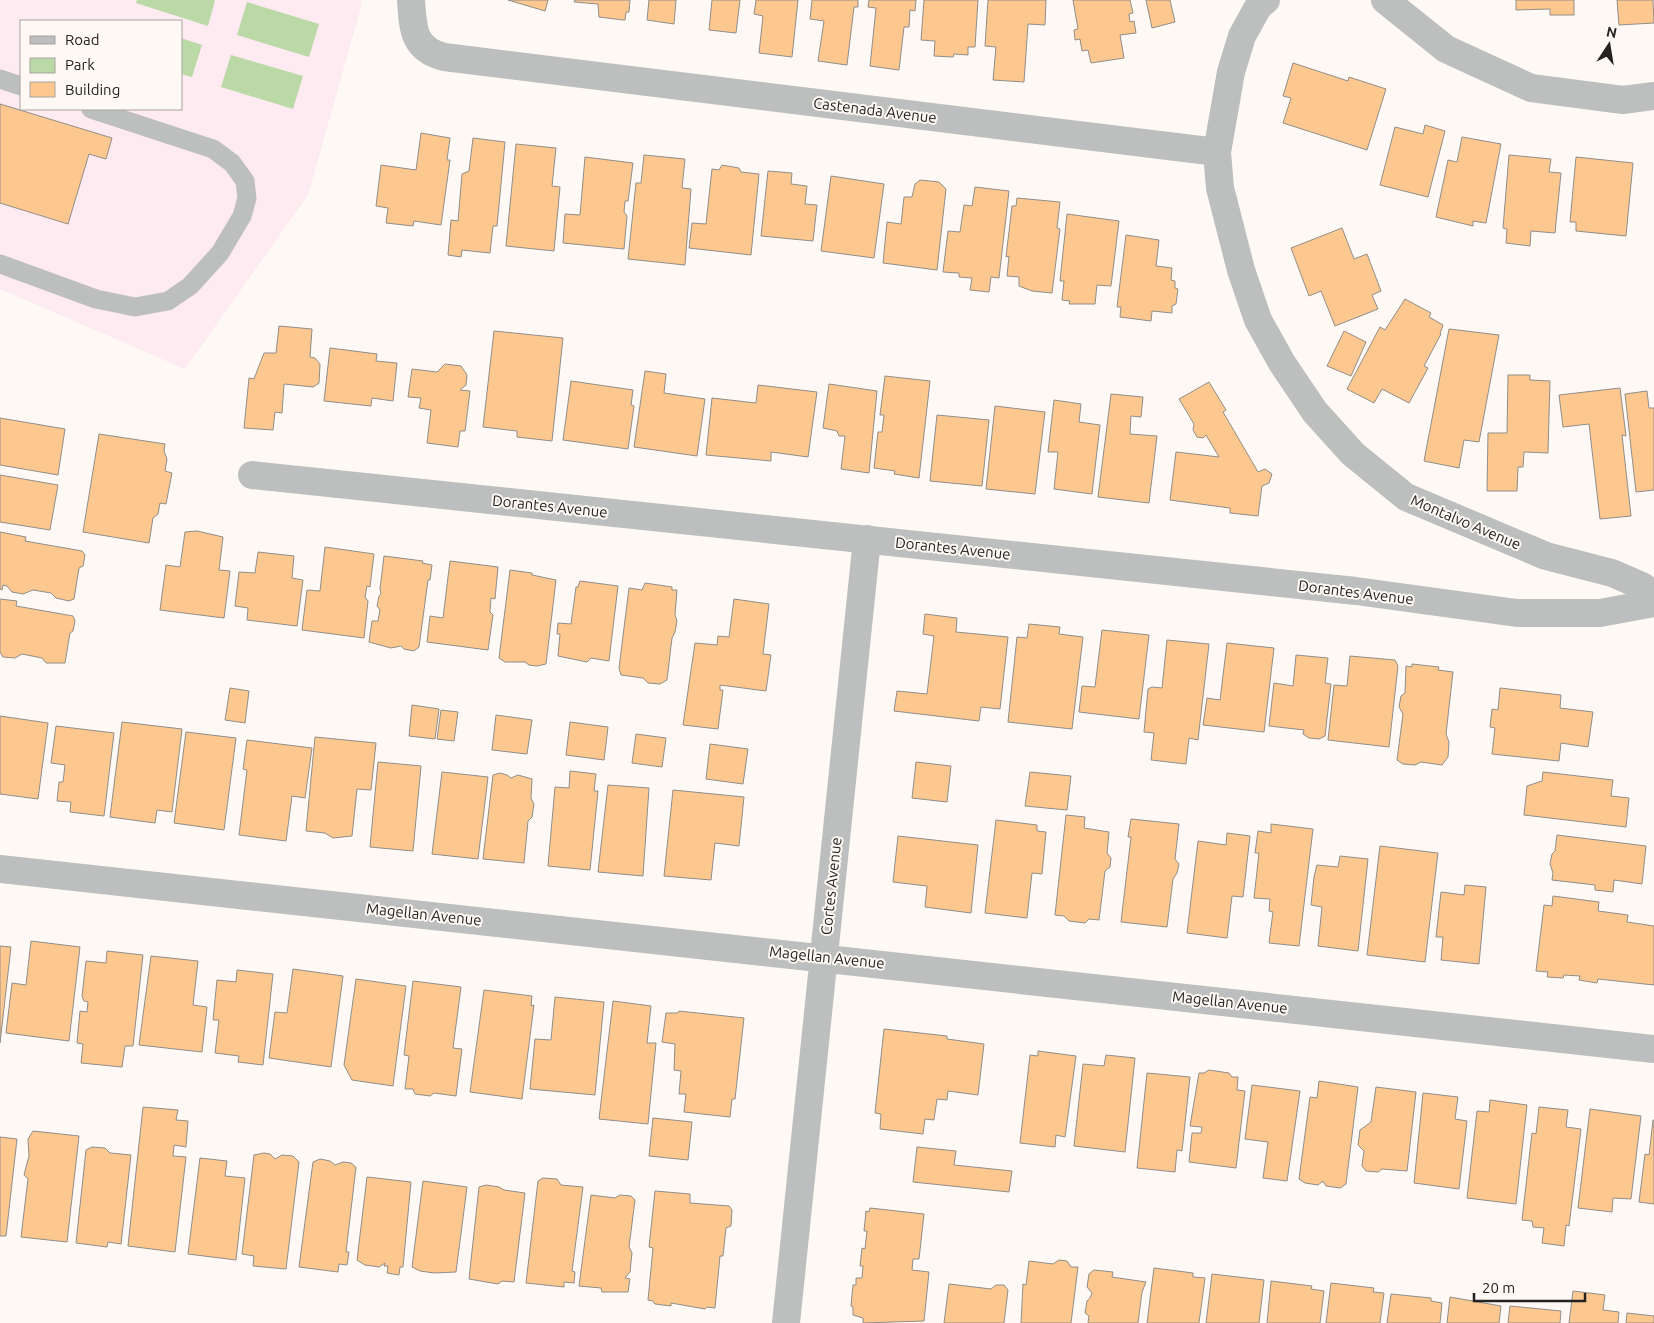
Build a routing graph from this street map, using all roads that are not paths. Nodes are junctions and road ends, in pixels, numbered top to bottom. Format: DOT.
graph roads {
  1 [pos="411,0"];
  2 [pos="1266,0"];
  3 [pos="1385,0"];
  4 [pos="0,78"];
  5 [pos="20,86"];
  6 [pos="1654,96"];
  7 [pos="94,110"];
  8 [pos="1217,152"];
  9 [pos="0,264"];
  10 [pos="252,475"];
  11 [pos="867,539"];
  12 [pos="1654,595"];
  13 [pos="1654,603"];
  14 [pos="0,869"];
  15 [pos="823,957"];
  16 [pos="1654,1049"];
  17 [pos="786,1323"];
  1 -- 8 [label="street, Castenada Avenue"];
  2 -- 8 [label="street"];
  3 -- 6 [label="street"];
  4 -- 5 [label="lane"];
  7 -- 9 [label="lane"];
  8 -- 12 [label="street, Montalvo Avenue"];
  10 -- 11 [label="street, Dorantes Avenue"];
  11 -- 13 [label="street, Dorantes Avenue"];
  11 -- 15 [label="street, Cortes Avenue"];
  14 -- 15 [label="street, Magellan Avenue"];
  15 -- 16 [label="street, Magellan Avenue"];
  15 -- 17 [label="street, Cortes Avenue"];
}
